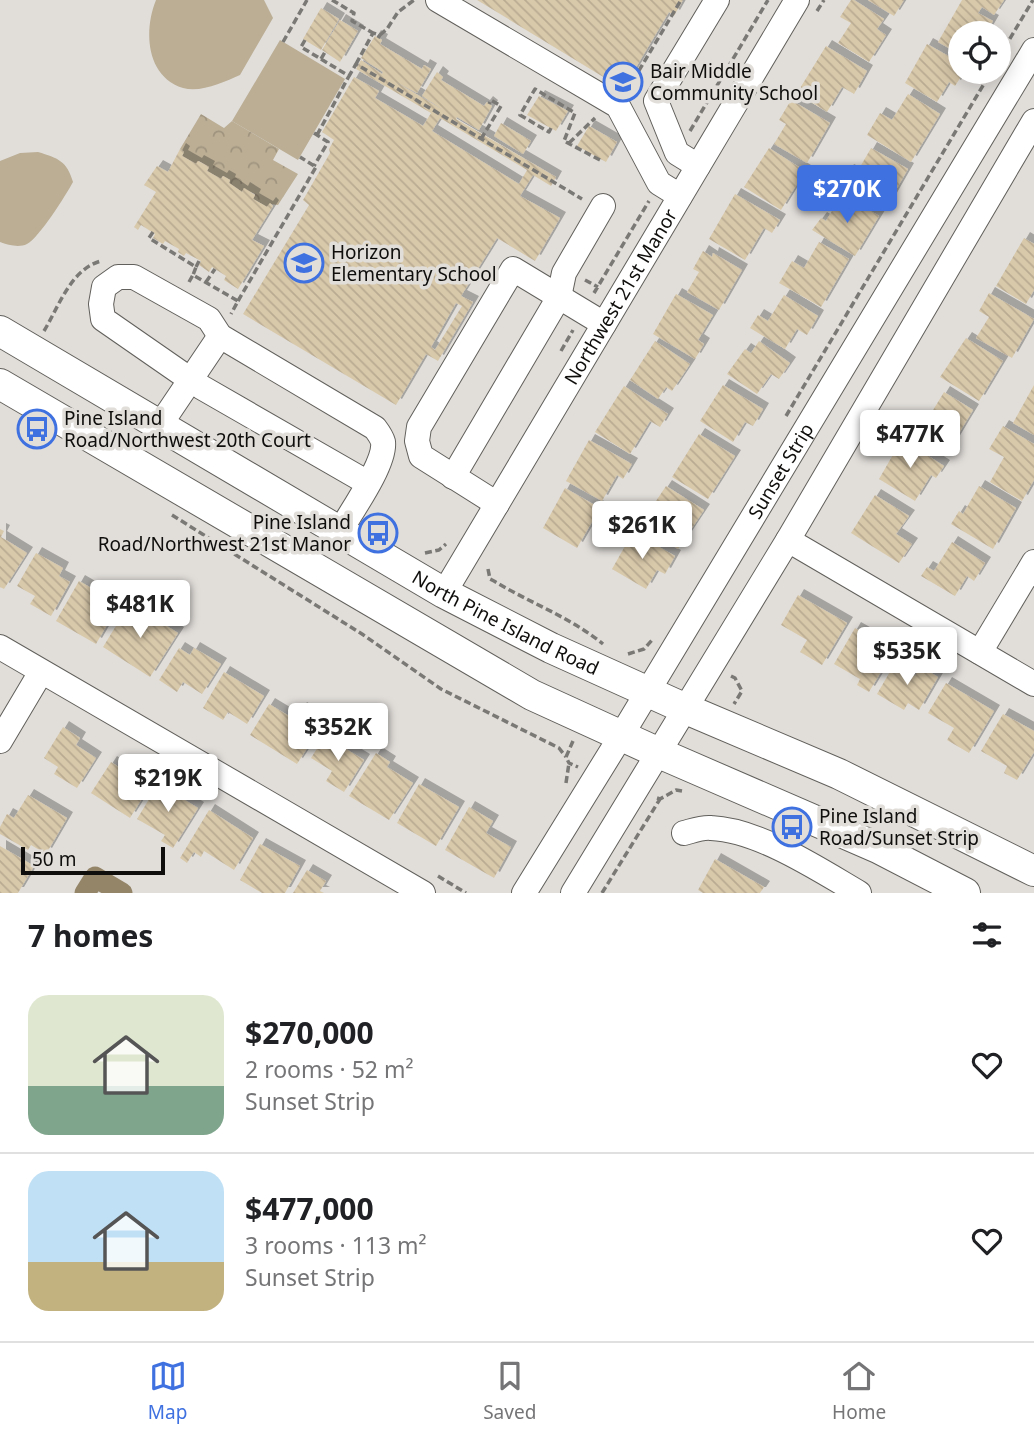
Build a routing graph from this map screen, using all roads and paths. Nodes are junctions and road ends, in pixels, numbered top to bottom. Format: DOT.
graph roads {
  1 [pos="307,0"];
  2 [pos="332,0"];
  3 [pos="414,0"];
  4 [pos="438,0"];
  5 [pos="681,0"];
  6 [pos="717,0"];
  7 [pos="768,0"];
  8 [pos="797,0"];
  9 [pos="1033,0"];
  10 [pos="373,33"];
  11 [pos="1011,37"];
  12 [pos="305,40"];
  13 [pos="284,42"];
  14 [pos="1034,50"];
  15 [pos="325,52"];
  16 [pos="321,59"];
  17 [pos="356,64"];
  18 [pos="349,76"];
  19 [pos="984,84"];
  20 [pos="624,96"];
  21 [pos="489,104"];
  22 [pos="600,112"];
  23 [pos="1034,121"];
  24 [pos="551,128"];
  25 [pos="481,139"];
  26 [pos="569,143"];
  27 [pos="300,157"];
  28 [pos="601,159"];
  29 [pos="688,160"];
  30 [pos="314,166"];
  31 [pos="670,190"];
  32 [pos="602,208"];
  33 [pos="153,232"];
  34 [pos="199,261"];
  35 [pos="196,267"];
  36 [pos="215,269"];
  37 [pos="193,275"];
  38 [pos="206,282"];
  39 [pos="559,297"];
  40 [pos="238,301"];
  41 [pos="594,318"];
  42 [pos="0,331"];
  43 [pos="220,336"];
  44 [pos="555,360"];
  45 [pos="191,378"];
  46 [pos="0,383"];
  47 [pos="784,420"];
  48 [pos="160,425"];
  49 [pos="453,477"];
  50 [pos="368,483"];
  51 [pos="497,504"];
  52 [pos="163,510"];
  53 [pos="340,531"];
  54 [pos="788,540"];
  55 [pos="1034,562"];
  56 [pos="488,569"];
  57 [pos="444,593"];
  58 [pos="655,636"];
  59 [pos="0,647"];
  60 [pos="608,647"];
  61 [pos="644,649"];
  62 [pos="980,652"];
  63 [pos="41,672"];
  64 [pos="1034,684"];
  65 [pos="648,692"];
  66 [pos="686,709"];
  67 [pos="621,736"];
  68 [pos="0,741"];
  69 [pos="659,753"];
  70 [pos="566,757"];
  71 [pos="660,799"];
  72 [pos="684,833"];
  73 [pos="1034,871"];
  74 [pos="423,893"];
  75 [pos="524,893"];
  76 [pos="573,893"];
  77 [pos="602,893"];
  78 [pos="859,893"];
  79 [pos="965,893"];
  1 -- 13 [label="path"];
  2 -- 10 [label="path"];
  3 -- 10 [label="path"];
  4 -- 31 [label="street"];
  5 -- 20 [label="path"];
  6 -- 29 [label="street"];
  7 -- 29 [label="path"];
  8 -- 29 [label="street, Northwest 21st Manor"];
  9 -- 11 [label="path"];
  10 -- 17 [label="path"];
  12 -- 16 [label="path"];
  14 -- 65 [label="street, Sunset Strip"];
  15 -- 16 [label="path"];
  16 -- 18 [label="path"];
  17 -- 18 [label="path"];
  17 -- 25 [label="path"];
  18 -- 30 [label="path"];
  19 -- 47 [label="path"];
  21 -- 25 [label="path"];
  22 -- 26 [label="path"];
  23 -- 54 [label="street"];
  24 -- 26 [label="path"];
  25 -- 32 [label="path"];
  26 -- 28 [label="path"];
  27 -- 30 [label="path"];
  29 -- 31 [label="street, Northwest 21st Manor"];
  30 -- 40 [label="path"];
  31 -- 41 [label="street, Northwest 21st Manor"];
  31 -- 41 [label="path"];
  32 -- 39 [label="street"];
  33 -- 35 [label="path"];
  34 -- 35 [label="path"];
  35 -- 37 [label="path"];
  36 -- 38 [label="path"];
  39 -- 41 [label="street"];
  39 -- 49 [label="street"];
  39 -- 49 [label="street"];
  41 -- 44 [label="path"];
  41 -- 51 [label="street, Northwest 21st Manor"];
  42 -- 48 [label="main road, North Pine Island Road"];
  43 -- 45 [label="street"];
  43 -- 45 [label="street"];
  43 -- 50 [label="street"];
  45 -- 48 [label="street"];
  45 -- 50 [label="street"];
  46 -- 67 [label="main road"];
  48 -- 53 [label="main road, North Pine Island Road"];
  49 -- 51 [label="street"];
  50 -- 53 [label="street"];
  51 -- 57 [label="street, Northwest 21st Manor"];
  52 -- 70 [label="path"];
  53 -- 57 [label="main road, North Pine Island Road"];
  54 -- 62 [label="street"];
  54 -- 66 [label="street"];
  55 -- 62 [label="street"];
  56 -- 60 [label="path"];
  57 -- 65 [label="main road, North Pine Island Road"];
  58 -- 61 [label="path"];
  59 -- 63 [label="street"];
  62 -- 64 [label="street"];
  63 -- 68 [label="street"];
  63 -- 74 [label="street"];
  65 -- 66 [label="main road, North Pine Island Road"];
  65 -- 67 [label="street, Sunset Strip"];
  66 -- 69 [label="street"];
  66 -- 73 [label="main road, North Pine Island Road"];
  67 -- 69 [label="main road"];
  67 -- 75 [label="street, Sunset Strip"];
  69 -- 76 [label="street"];
  69 -- 79 [label="main road"];
  71 -- 77 [label="path"];
  72 -- 78 [label="street"];
}
